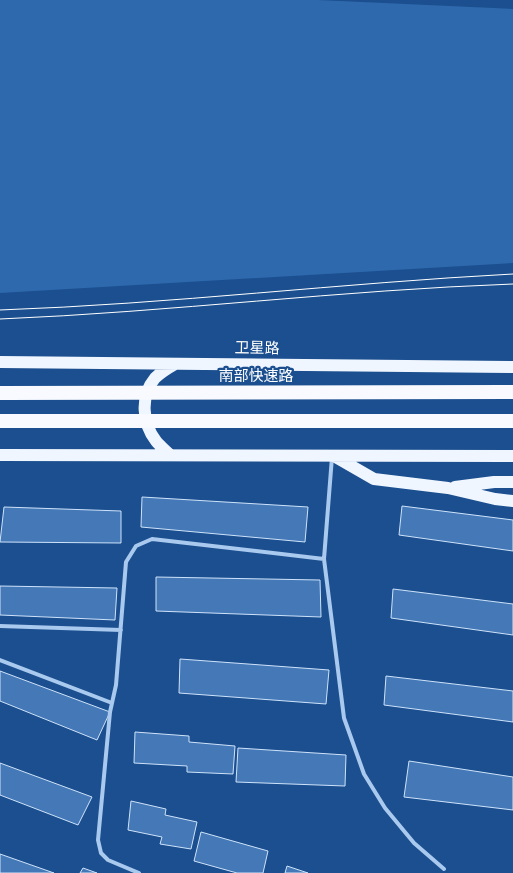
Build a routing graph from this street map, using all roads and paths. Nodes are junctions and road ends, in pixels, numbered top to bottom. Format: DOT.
graph roads {
  1 [pos="513,361"];
  2 [pos="0,362"];
  3 [pos="175,364"];
  4 [pos="498,367"];
  5 [pos="513,367"];
  6 [pos="513,392"];
  7 [pos="0,393"];
  8 [pos="0,421"];
  9 [pos="513,421"];
  10 [pos="0,455"];
  11 [pos="170,455"];
  12 [pos="332,455"];
  13 [pos="513,456"];
  14 [pos="513,482"];
  15 [pos="448,488"];
  16 [pos="513,501"];
  17 [pos="324,558"];
  18 [pos="0,626"];
  19 [pos="121,630"];
  20 [pos="0,660"];
  21 [pos="112,703"];
  22 [pos="444,869"];
  23 [pos="139,873"];
  1 -- 4 [label="main road"];
  2 -- 3 [label="main road, 卫星路"];
  3 -- 4 [label="main road, 卫星路"];
  3 -- 11 [label="main road"];
  4 -- 5 [label="main road, 卫星路"];
  6 -- 7 [label="highway, 南部快速路, bridge"];
  8 -- 9 [label="highway, bridge"];
  10 -- 11 [label="main road"];
  11 -- 12 [label="main road"];
  12 -- 13 [label="main road"];
  12 -- 15 [label="main road"];
  12 -- 17 [label="lane"];
  14 -- 15 [label="main road"];
  15 -- 16 [label="main road"];
  17 -- 19 [label="lane"];
  17 -- 22 [label="lane"];
  18 -- 19 [label="lane"];
  19 -- 21 [label="lane"];
  20 -- 21 [label="lane"];
  21 -- 23 [label="lane"];
}
